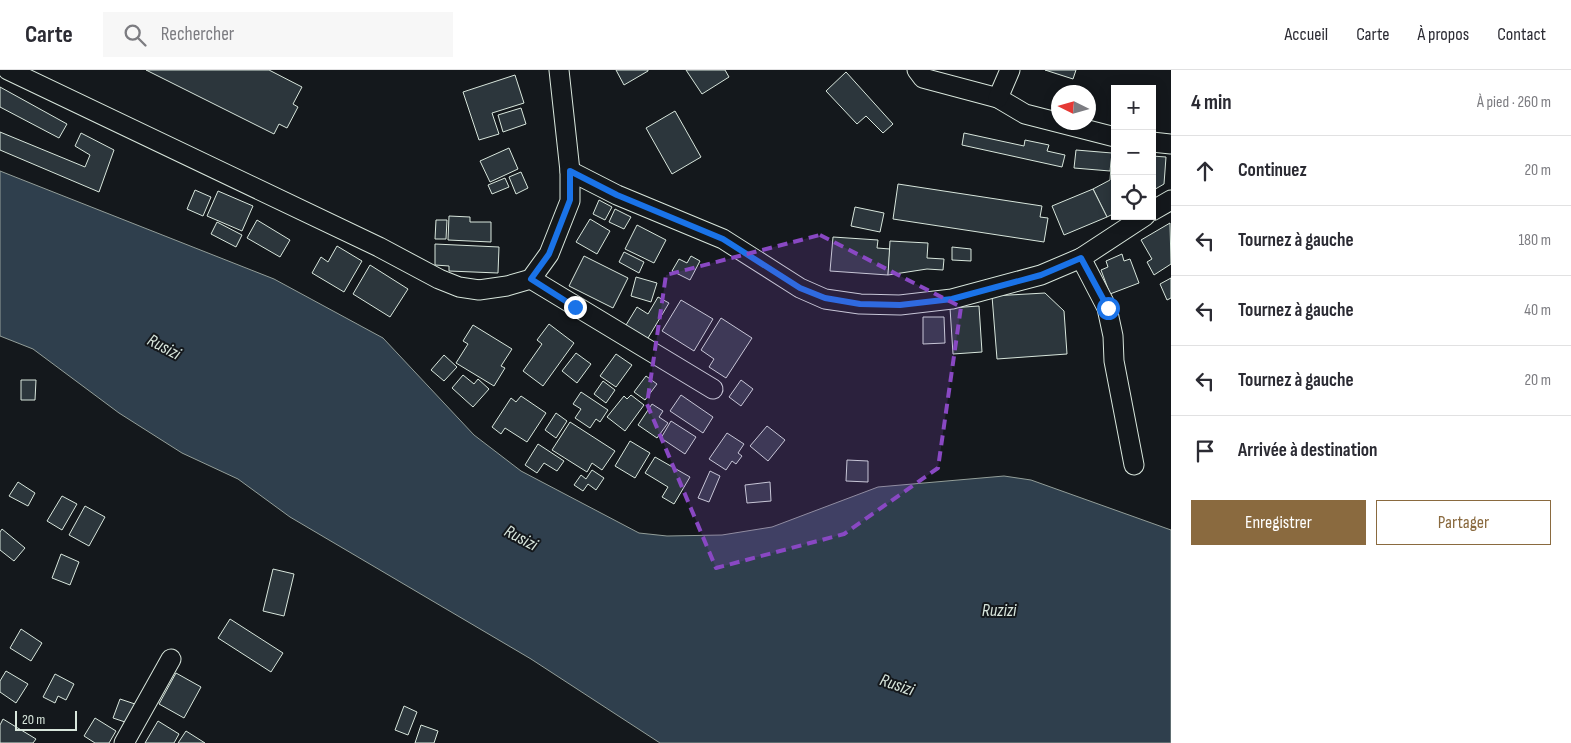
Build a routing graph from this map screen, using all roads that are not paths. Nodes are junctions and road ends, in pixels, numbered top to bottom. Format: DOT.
graph roads {
  1 [pos="8,70"];
  2 [pos="559,70"];
  3 [pos="917,70"];
  4 [pos="1007,72"];
  5 [pos="998,98"];
  6 [pos="1111,136"];
  7 [pos="1156,142"];
  8 [pos="1171,144"];
  9 [pos="570,171"];
  10 [pos="1171,200"];
  11 [pos="1156,209"];
  12 [pos="1139,220"];
  13 [pos="1081,258"];
  14 [pos="531,279"];
  15 [pos="714,389"];
  16 [pos="1134,465"];
  17 [pos="171,659"];
  18 [pos="124,743"];
  1 -- 14 [label="street"];
  2 -- 9 [label="street"];
  3 -- 5 [label="street"];
  4 -- 5 [label="street"];
  5 -- 6 [label="street"];
  7 -- 8 [label="street"];
  9 -- 13 [label="street"];
  9 -- 14 [label="street"];
  10 -- 11 [label="street"];
  12 -- 13 [label="street"];
  13 -- 16 [label="street"];
  14 -- 15 [label="street"];
  17 -- 18 [label="street"];
}
